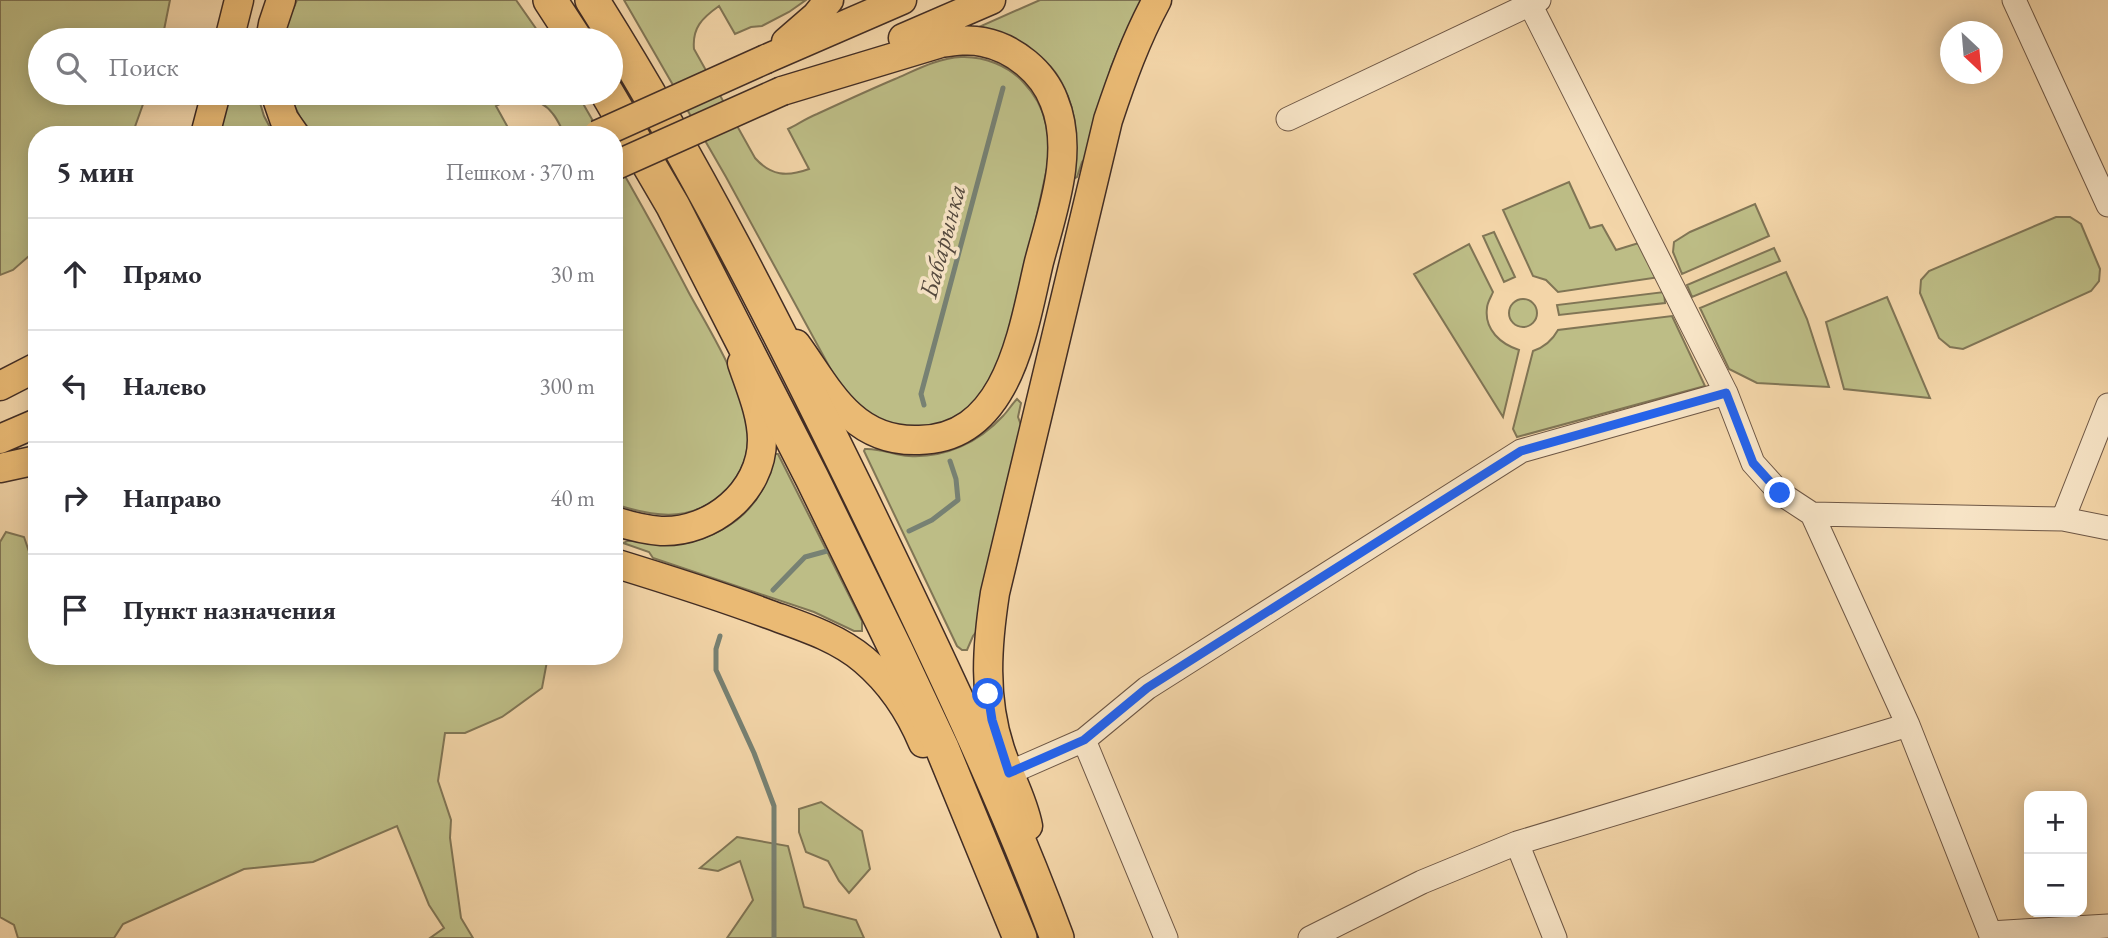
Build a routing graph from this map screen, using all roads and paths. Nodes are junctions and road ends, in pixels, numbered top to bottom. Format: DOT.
graph roads {
  1 [pos="239,0"];
  2 [pos="281,0"];
  3 [pos="537,0"];
  4 [pos="550,0"];
  5 [pos="592,0"];
  6 [pos="604,0"];
  7 [pos="829,0"];
  8 [pos="902,0"];
  9 [pos="991,0"];
  10 [pos="1157,0"];
  11 [pos="2014,0"];
  12 [pos="1534,2"];
  13 [pos="232,28"];
  14 [pos="272,28"];
  15 [pos="563,28"];
  16 [pos="567,28"];
  17 [pos="610,28"];
  18 [pos="613,28"];
  19 [pos="623,50"];
  20 [pos="766,59"];
  21 [pos="782,91"];
  22 [pos="213,105"];
  23 [pos="279,105"];
  24 [pos="614,105"];
  25 [pos="1288,119"];
  26 [pos="207,126"];
  27 [pos="289,126"];
  28 [pos="617,126"];
  29 [pos="623,162"];
  30 [pos="2108,205"];
  31 [pos="758,292"];
  32 [pos="725,306"];
  33 [pos="28,372"];
  34 [pos="0,386"];
  35 [pos="28,390"];
  36 [pos="1726,393"];
  37 [pos="0,401"];
  38 [pos="2108,405"];
  39 [pos="28,427"];
  40 [pos="0,439"];
  41 [pos="28,462"];
  42 [pos="0,468"];
  43 [pos="1812,513"];
  44 [pos="2063,519"];
  45 [pos="623,524"];
  46 [pos="2108,528"];
  47 [pos="623,566"];
  48 [pos="1908,725"];
  49 [pos="1084,740"];
  50 [pos="1009,773"];
  51 [pos="1517,843"];
  52 [pos="1038,887"];
  53 [pos="1007,904"];
  54 [pos="2108,926"];
  55 [pos="1020,938"];
  56 [pos="1057,938"];
  57 [pos="1166,938"];
  58 [pos="1310,938"];
  59 [pos="1555,938"];
  1 -- 13 [label="main road"];
  2 -- 14 [label="main road"];
  3 -- 15 [label="main road"];
  4 -- 16 [label="highway"];
  5 -- 17 [label="highway"];
  6 -- 18 [label="main road"];
  7 -- 20 [label="main road"];
  8 -- 20 [label="main road"];
  9 -- 21 [label="main road"];
  10 -- 50 [label="main road"];
  11 -- 30 [label="street"];
  12 -- 25 [label="street"];
  12 -- 36 [label="street"];
  19 -- 31 [label="highway"];
  20 -- 28 [label="main road, bridge"];
  21 -- 29 [label="main road, bridge"];
  21 -- 31 [label="main road"];
  22 -- 26 [label="main road"];
  23 -- 27 [label="main road"];
  24 -- 32 [label="highway"];
  31 -- 52 [label="highway"];
  32 -- 45 [label="main road"];
  32 -- 53 [label="highway"];
  33 -- 34 [label="main road"];
  35 -- 37 [label="main road"];
  36 -- 43 [label="street"];
  36 -- 49 [label="street"];
  38 -- 44 [label="street"];
  39 -- 40 [label="main road"];
  41 -- 42 [label="main road"];
  43 -- 44 [label="street"];
  43 -- 48 [label="street"];
  44 -- 46 [label="street"];
  47 -- 53 [label="main road"];
  48 -- 51 [label="street"];
  48 -- 54 [label="street"];
  49 -- 50 [label="street"];
  49 -- 57 [label="street"];
  50 -- 52 [label="main road"];
  51 -- 58 [label="street"];
  51 -- 59 [label="street"];
  52 -- 56 [label="highway"];
  53 -- 55 [label="highway"];
}
